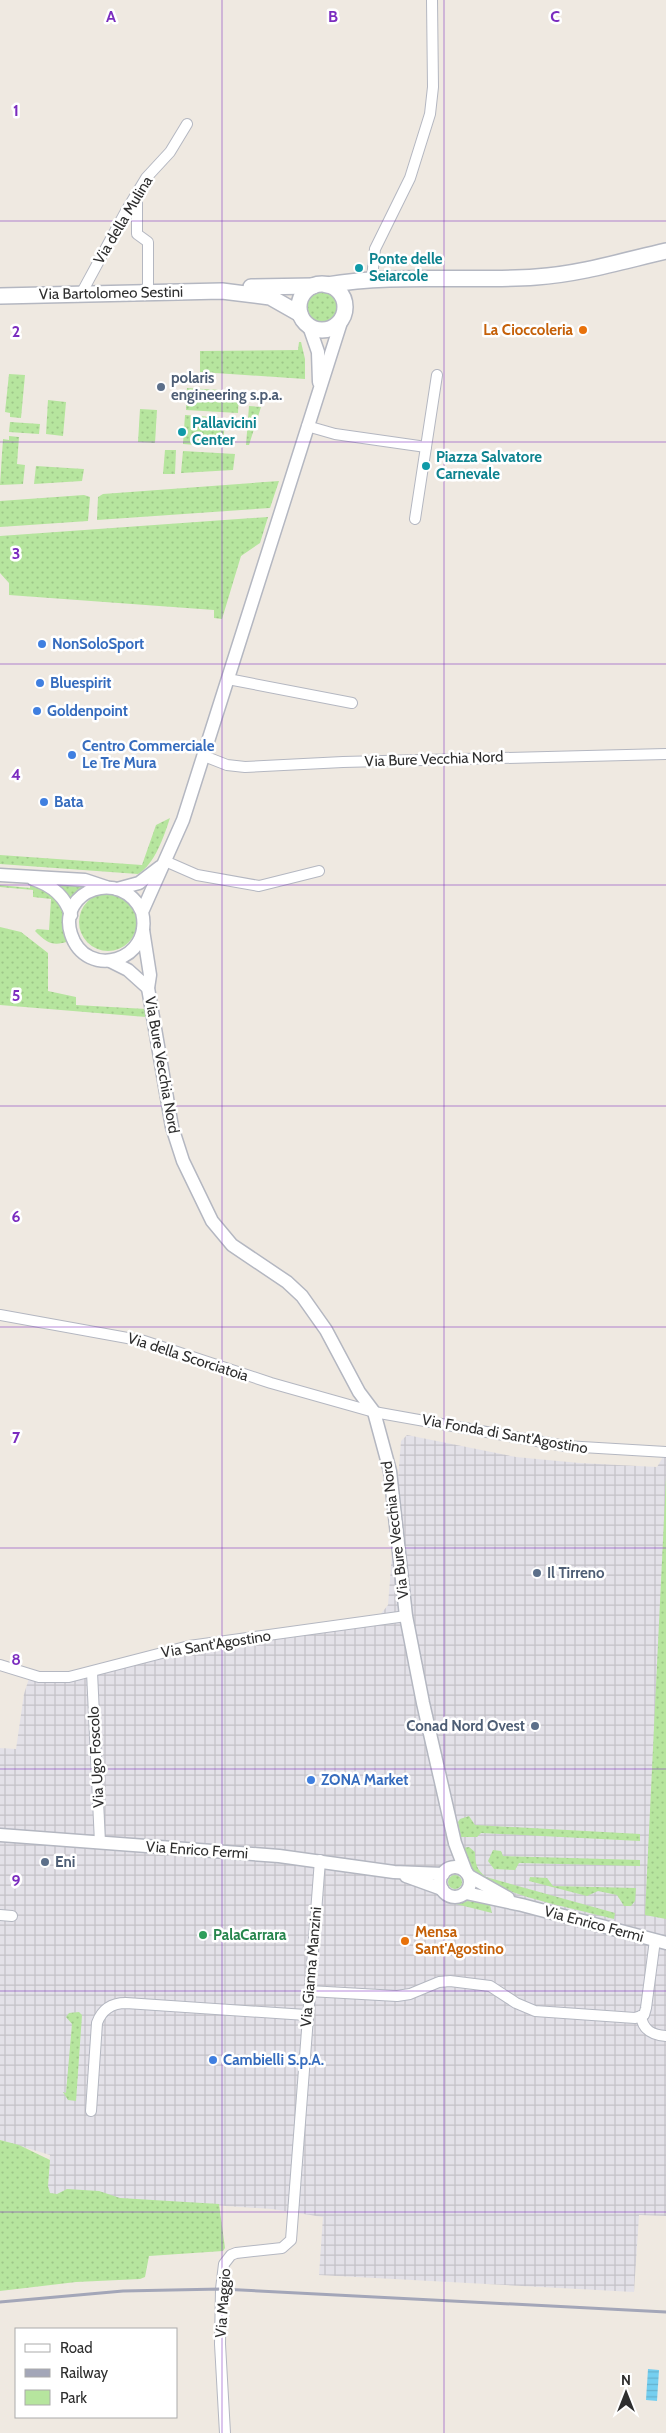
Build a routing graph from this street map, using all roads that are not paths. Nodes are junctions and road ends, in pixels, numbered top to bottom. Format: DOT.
graph roads {
  1 [pos="432,0"];
  2 [pos="187,124"];
  3 [pos="137,193"];
  4 [pos="666,251"];
  5 [pos="370,279"];
  6 [pos="320,286"];
  7 [pos="222,291"];
  8 [pos="148,293"];
  9 [pos="81,294"];
  10 [pos="0,296"];
  11 [pos="343,312"];
  12 [pos="304,320"];
  13 [pos="436,376"];
  14 [pos="318,392"];
  15 [pos="308,426"];
  16 [pos="426,447"];
  17 [pos="415,519"];
  18 [pos="228,678"];
  19 [pos="352,703"];
  20 [pos="666,754"];
  21 [pos="204,756"];
  22 [pos="165,861"];
  23 [pos="319,871"];
  24 [pos="0,875"];
  25 [pos="31,878"];
  26 [pos="112,888"];
  27 [pos="142,912"];
  28 [pos="71,915"];
  29 [pos="143,930"];
  30 [pos="110,961"];
  31 [pos="148,988"];
  32 [pos="0,1314"];
  33 [pos="374,1412"];
  34 [pos="666,1452"];
  35 [pos="406,1616"];
  36 [pos="0,1665"];
  37 [pos="92,1672"];
  38 [pos="0,1836"];
  39 [pos="100,1843"];
  40 [pos="455,1843"];
  41 [pos="320,1860"];
  42 [pos="446,1871"];
  43 [pos="394,1872"];
  44 [pos="468,1874"];
  45 [pos="442,1889"];
  46 [pos="466,1893"];
  47 [pos="522,1905"];
  48 [pos="0,1915"];
  49 [pos="12,1916"];
  50 [pos="660,1941"];
  51 [pos="308,1991"];
  52 [pos="306,2015"];
  53 [pos="641,2016"];
  54 [pos="666,2036"];
  55 [pos="90,2111"];
  56 [pos="292,2224"];
  57 [pos="225,2433"];
  1 -- 5 [label="street"];
  2 -- 3 [label="street, Via della Mulina"];
  3 -- 8 [label="street"];
  3 -- 9 [label="street, Via della Mulina"];
  4 -- 5 [label="main road"];
  5 -- 6 [label="main road"];
  5 -- 11 [label="main road"];
  6 -- 7 [label="main road"];
  6 -- 11 [label="main road"];
  6 -- 12 [label="main road"];
  7 -- 8 [label="main road, Via Bartolomeo Sestini"];
  7 -- 12 [label="main road"];
  8 -- 9 [label="main road, Via Bartolomeo Sestini"];
  9 -- 10 [label="main road, Via Bartolomeo Sestini"];
  11 -- 12 [label="main road"];
  11 -- 14 [label="street"];
  12 -- 14 [label="street"];
  13 -- 16 [label="street"];
  14 -- 15 [label="street"];
  15 -- 16 [label="street"];
  15 -- 18 [label="street"];
  16 -- 17 [label="street"];
  18 -- 19 [label="street"];
  18 -- 21 [label="street"];
  20 -- 21 [label="street, Via Bure Vecchia Nord"];
  21 -- 22 [label="street"];
  22 -- 23 [label="street"];
  22 -- 26 [label="street"];
  22 -- 27 [label="street"];
  24 -- 25 [label="street"];
  25 -- 26 [label="street"];
  25 -- 28 [label="street"];
  26 -- 27 [label="street"];
  26 -- 28 [label="street"];
  27 -- 29 [label="street"];
  28 -- 30 [label="street"];
  29 -- 30 [label="street"];
  29 -- 31 [label="street, Via Bure Vecchia Nord"];
  30 -- 31 [label="street"];
  31 -- 33 [label="street, Via Bure Vecchia Nord"];
  32 -- 33 [label="street, Via della Scorciatoia"];
  33 -- 34 [label="street, Via Fonda di Sant'Agostino"];
  33 -- 35 [label="street, Via Bure Vecchia Nord"];
  35 -- 37 [label="street, Via Sant'Agostino"];
  35 -- 40 [label="street, Via Bure Vecchia Nord"];
  36 -- 37 [label="street, Via Sant'Agostino"];
  37 -- 39 [label="street, Via Ugo Foscolo"];
  38 -- 39 [label="street, Via Enrico Fermi"];
  39 -- 41 [label="street, Via Enrico Fermi"];
  40 -- 42 [label="street"];
  40 -- 44 [label="street, Via Bure Vecchia Nord"];
  41 -- 43 [label="street, Via Enrico Fermi"];
  41 -- 51 [label="street, Via Gianna Manzini"];
  42 -- 43 [label="street"];
  42 -- 44 [label="street"];
  42 -- 45 [label="street"];
  43 -- 45 [label="street"];
  44 -- 46 [label="street"];
  44 -- 47 [label="street"];
  45 -- 46 [label="street"];
  46 -- 47 [label="street"];
  47 -- 50 [label="street, Via Enrico Fermi"];
  48 -- 49 [label="street"];
  50 -- 53 [label="street"];
  51 -- 52 [label="street, Via Gianna Manzini"];
  51 -- 53 [label="street"];
  52 -- 55 [label="street"];
  52 -- 56 [label="street, Via Gianna Manzini"];
  53 -- 54 [label="street"];
  56 -- 57 [label="street, Via Maggio"];
}
